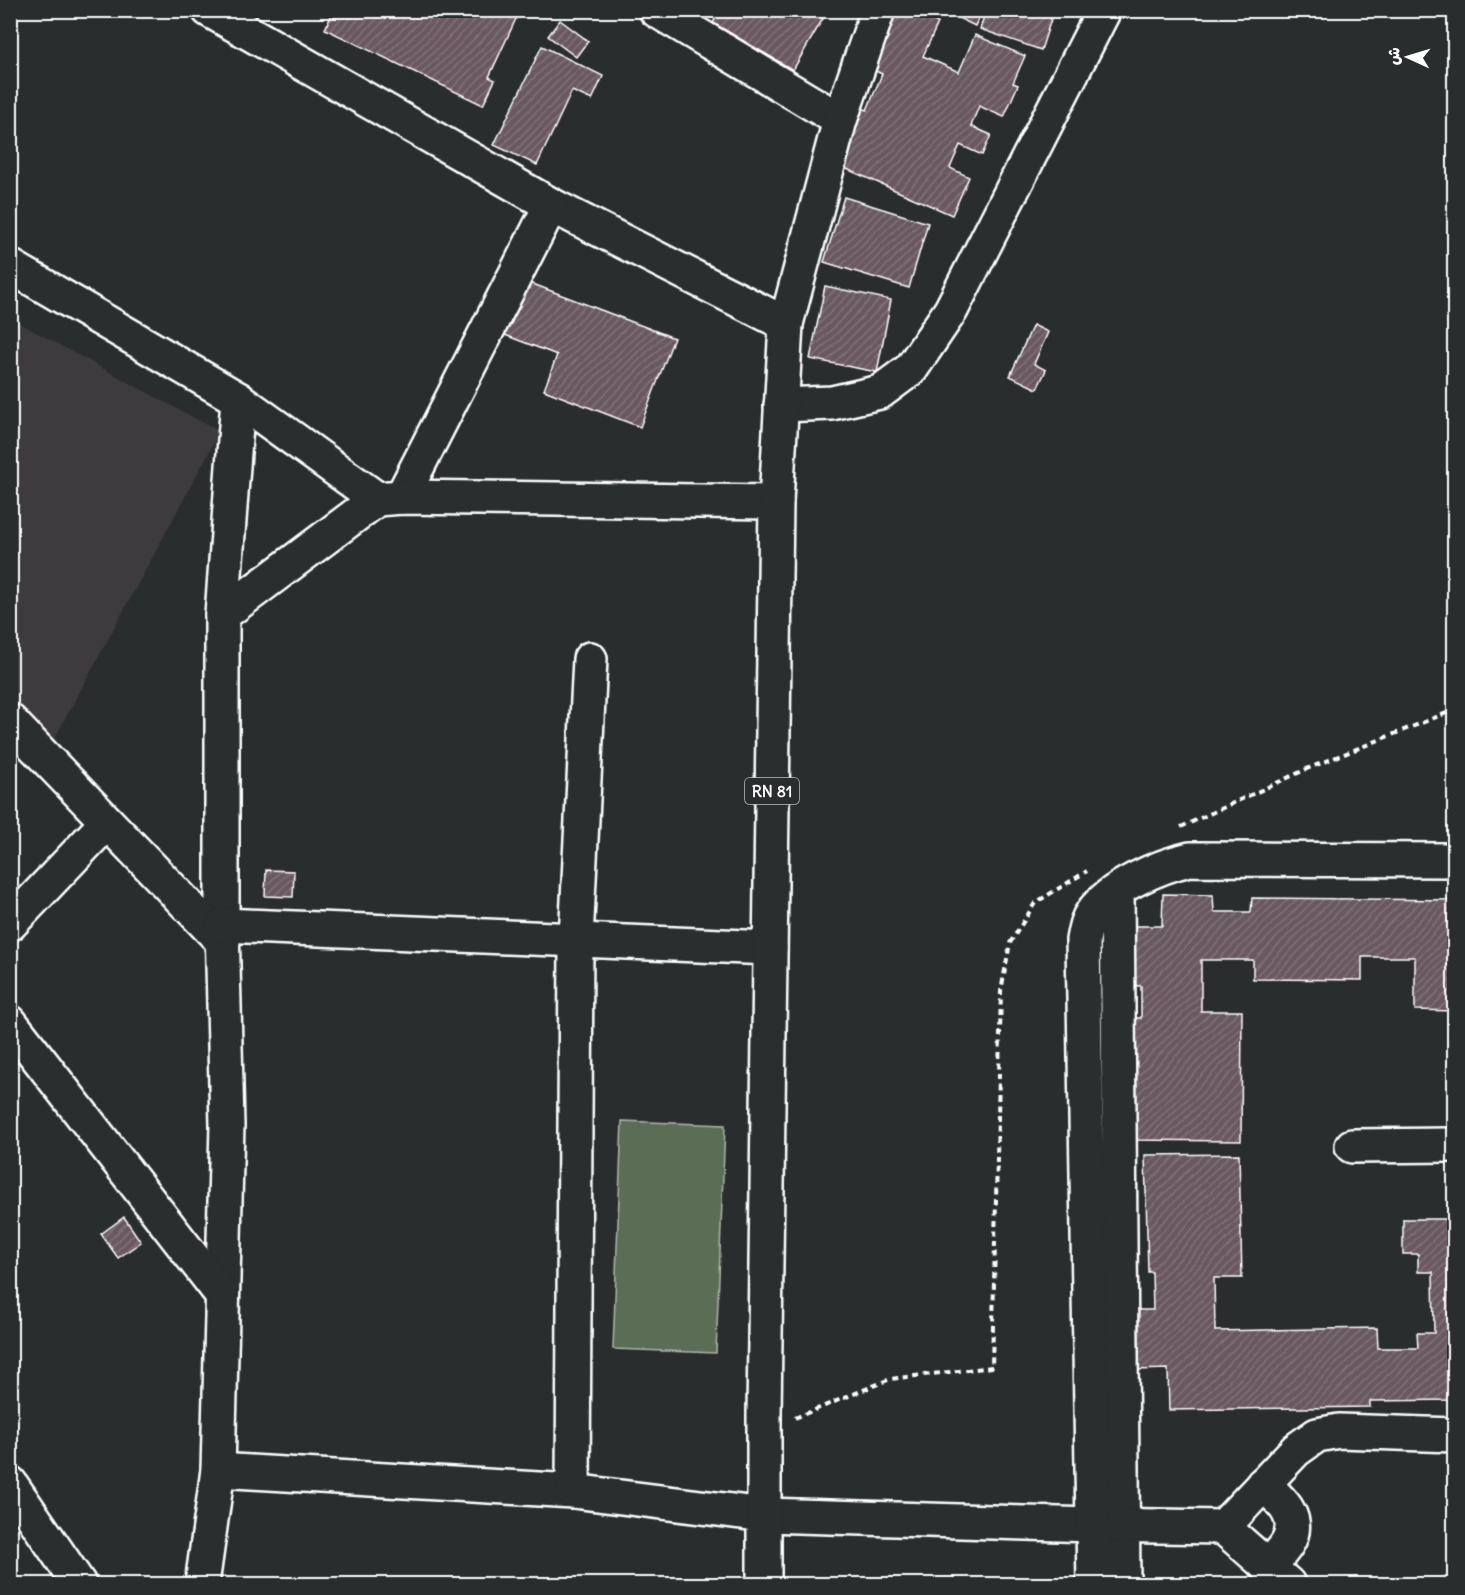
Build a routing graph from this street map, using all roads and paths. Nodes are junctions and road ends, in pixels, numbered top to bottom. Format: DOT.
graph roads {
  1 [pos="209,10"];
  2 [pos="656,10"];
  3 [pos="878,10"];
  4 [pos="1104,10"];
  5 [pos="840,120"];
  6 [pos="551,205"];
  7 [pos="10,266"];
  8 [pos="786,324"];
  9 [pos="238,399"];
  10 [pos="782,405"];
  11 [pos="390,498"];
  12 [pos="776,502"];
  13 [pos="222,615"];
  14 [pos="590,659"];
  15 [pos="10,721"];
  16 [pos="107,822"];
  17 [pos="1455,860"];
  18 [pos="10,924"];
  19 [pos="223,934"];
  20 [pos="576,940"];
  21 [pos="770,948"];
  22 [pos="10,1022"];
  23 [pos="1455,1145"];
  24 [pos="1352,1146"];
  25 [pos="222,1295"];
  26 [pos="1455,1435"];
  27 [pos="218,1470"];
  28 [pos="10,1483"];
  29 [pos="1263,1484"];
  30 [pos="573,1491"];
  31 [pos="765,1515"];
  32 [pos="1108,1525"];
  33 [pos="1223,1527"];
  34 [pos="1278,1575"];
  35 [pos="79,1584"];
  36 [pos="202,1584"];
  37 [pos="764,1584"];
  38 [pos="1094,1584"];
  39 [pos="1123,1584"];
  1 -- 6 [label="main road"];
  2 -- 5 [label="main road"];
  3 -- 5 [label="main road, RN 81"];
  4 -- 10 [label="main road"];
  5 -- 8 [label="main road, RN 81"];
  6 -- 8 [label="main road"];
  6 -- 11 [label="main road"];
  7 -- 9 [label="main road"];
  8 -- 10 [label="main road, RN 81"];
  9 -- 11 [label="main road"];
  9 -- 13 [label="main road"];
  10 -- 12 [label="main road, RN 81"];
  11 -- 12 [label="main road"];
  11 -- 13 [label="main road"];
  12 -- 21 [label="main road, RN 81"];
  13 -- 19 [label="main road"];
  14 -- 20 [label="main road"];
  15 -- 16 [label="main road"];
  16 -- 18 [label="main road"];
  16 -- 19 [label="main road"];
  17 -- 32 [label="main road"];
  19 -- 20 [label="main road"];
  19 -- 25 [label="main road"];
  20 -- 21 [label="main road"];
  20 -- 30 [label="main road"];
  21 -- 31 [label="main road, RN 81"];
  22 -- 25 [label="main road"];
  23 -- 24 [label="main road"];
  25 -- 27 [label="main road"];
  26 -- 29 [label="main road"];
  27 -- 30 [label="main road"];
  27 -- 36 [label="main road"];
  28 -- 35 [label="main road"];
  29 -- 33 [label="main road"];
  29 -- 34 [label="main road"];
  30 -- 31 [label="main road"];
  31 -- 32 [label="main road"];
  31 -- 37 [label="main road, RN 81"];
  32 -- 33 [label="main road"];
  32 -- 38 [label="main road"];
  32 -- 39 [label="main road"];
  33 -- 34 [label="main road"];
}
